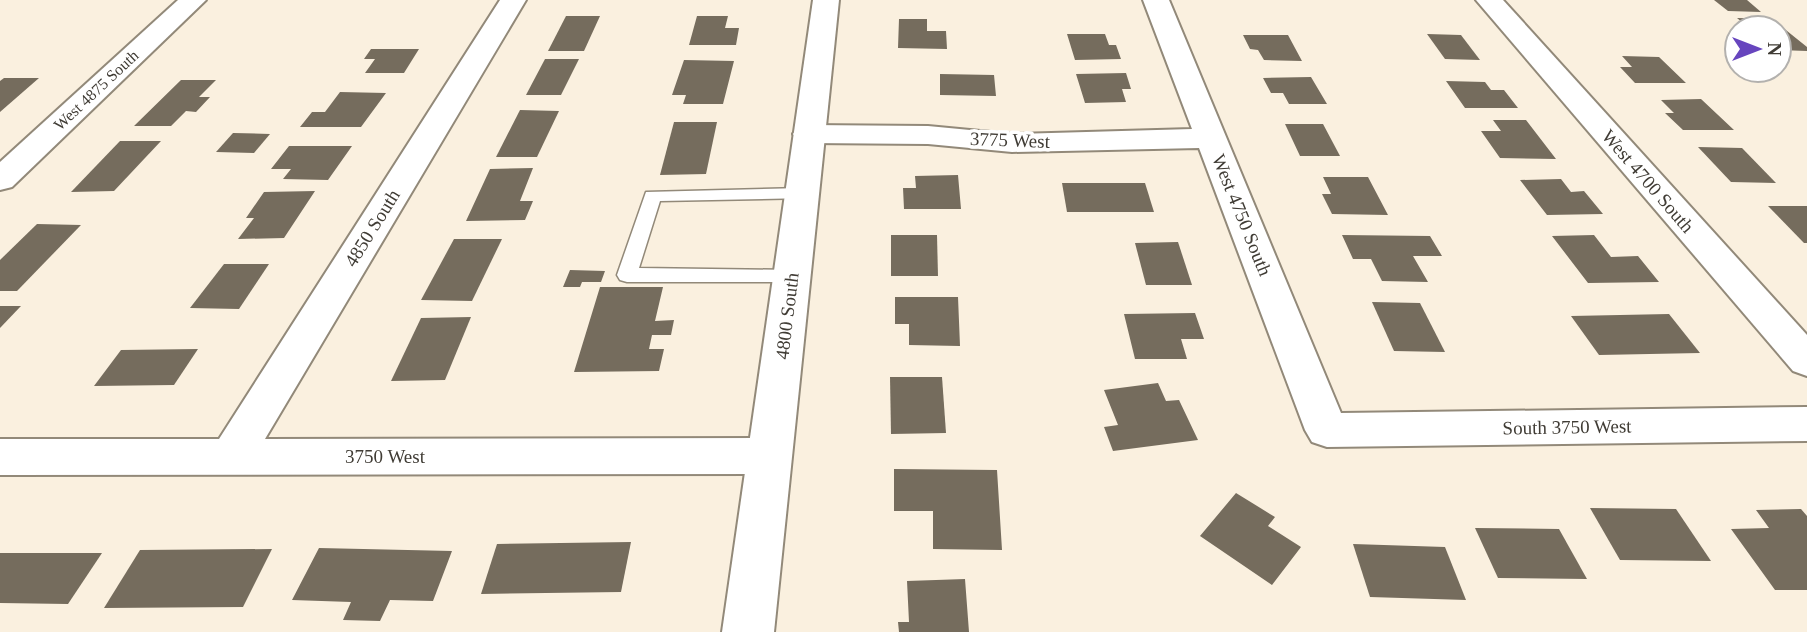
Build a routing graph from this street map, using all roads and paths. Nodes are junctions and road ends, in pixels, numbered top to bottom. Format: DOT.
graph roads {
  1 [pos="193,0"];
  2 [pos="513,0"];
  3 [pos="826,0"];
  4 [pos="1156,0"];
  5 [pos="1489,0"];
  6 [pos="809,134"];
  7 [pos="1211,138"];
  8 [pos="0,180"];
  9 [pos="802,194"];
  10 [pos="792,277"];
  11 [pos="1807,361"];
  12 [pos="1807,424"];
  13 [pos="1327,430"];
  14 [pos="232,456"];
  15 [pos="769,456"];
  16 [pos="0,457"];
  17 [pos="748,632"];
  1 -- 8 [label="street, West 4875 South"];
  2 -- 14 [label="street, 4850 South"];
  3 -- 6 [label="street, 4800 South"];
  4 -- 7 [label="street, West 4750 South"];
  5 -- 11 [label="street, West 4700 South"];
  6 -- 7 [label="street, 3775 West"];
  6 -- 9 [label="street, 4800 South"];
  7 -- 13 [label="street, West 4750 South"];
  9 -- 10 [label="street, 4800 South"];
  9 -- 10 [label="lane"];
  10 -- 15 [label="street, 4800 South"];
  12 -- 13 [label="street, South 3750 West"];
  14 -- 15 [label="street, 3750 West"];
  14 -- 16 [label="street, 3750 West"];
  15 -- 17 [label="street, 4800 South"];
}
